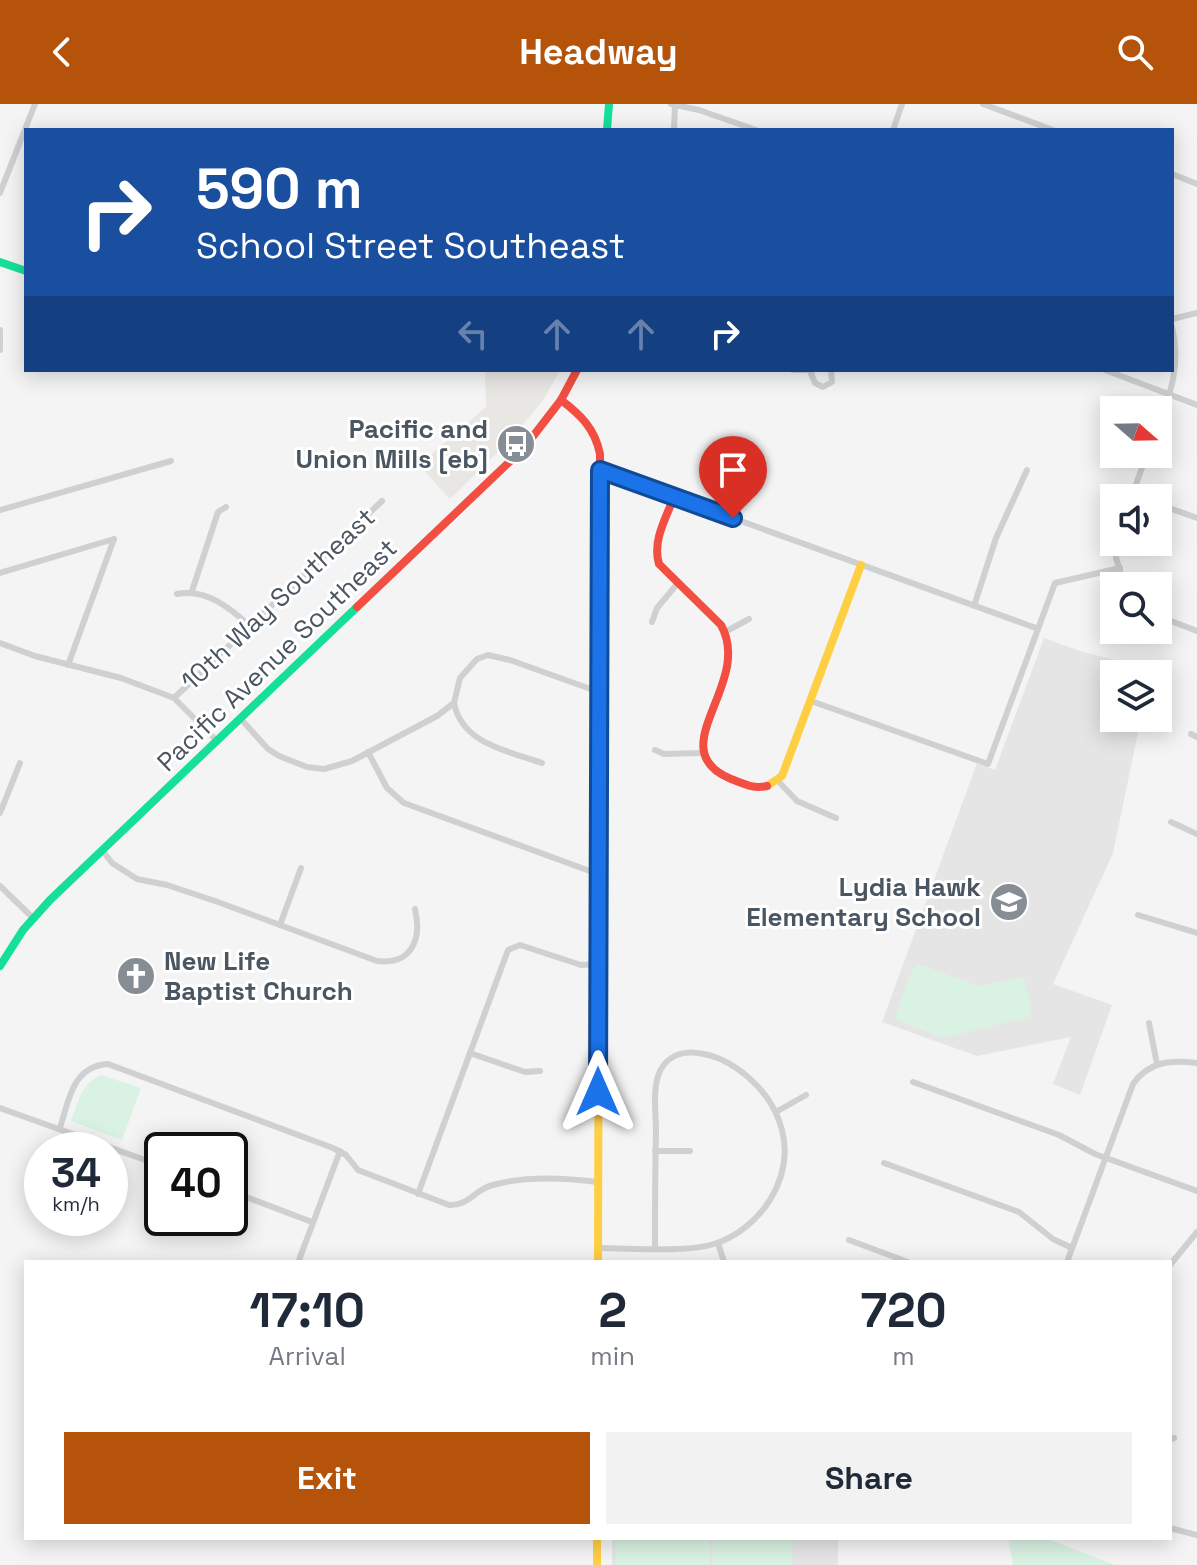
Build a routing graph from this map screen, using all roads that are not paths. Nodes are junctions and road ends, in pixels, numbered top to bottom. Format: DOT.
graph roads {
  1 [pos="35,104"];
  2 [pos="609,104"];
  3 [pos="673,104"];
  4 [pos="902,104"];
  5 [pos="983,104"];
  6 [pos="26,128"];
  7 [pos="607,128"];
  8 [pos="674,128"];
  9 [pos="750,128"];
  10 [pos="894,128"];
  11 [pos="1048,128"];
  12 [pos="24,132"];
  13 [pos="1174,175"];
  14 [pos="1197,184"];
  15 [pos="0,193"];
  16 [pos="0,262"];
  17 [pos="24,270"];
  18 [pos="1197,313"];
  19 [pos="1174,319"];
  20 [pos="0,330"];
  21 [pos="1174,344"];
  22 [pos="0,350"];
  23 [pos="576,372"];
  24 [pos="812,372"];
  25 [pos="831,372"];
  26 [pos="1110,372"];
  27 [pos="1174,372"];
  28 [pos="1174,372"];
  29 [pos="1170,394"];
  30 [pos="561,400"];
  31 [pos="1197,405"];
  32 [pos="171,461"];
  33 [pos="600,470"];
  34 [pos="1027,470"];
  35 [pos="674,497"];
  36 [pos="382,501"];
  37 [pos="226,507"];
  38 [pos="1172,509"];
  39 [pos="0,510"];
  40 [pos="1197,518"];
  41 [pos="1116,556"];
  42 [pos="861,565"];
  43 [pos="1120,568"];
  44 [pos="1121,572"];
  45 [pos="0,573"];
  46 [pos="678,583"];
  47 [pos="192,591"];
  48 [pos="177,594"];
  49 [pos="974,606"];
  50 [pos="749,619"];
  51 [pos="1172,621"];
  52 [pos="652,622"];
  53 [pos="250,626"];
  54 [pos="1036,628"];
  55 [pos="1197,631"];
  56 [pos="725,632"];
  57 [pos="0,643"];
  58 [pos="68,665"];
  59 [pos="599,692"];
  60 [pos="174,698"];
  61 [pos="811,701"];
  62 [pos="454,703"];
  63 [pos="240,718"];
  64 [pos="216,740"];
  65 [pos="655,750"];
  66 [pos="368,752"];
  67 [pos="702,753"];
  68 [pos="20,763"];
  69 [pos="542,763"];
  70 [pos="778,781"];
  71 [pos="0,813"];
  72 [pos="836,818"];
  73 [pos="1171,822"];
  74 [pos="1197,834"];
  75 [pos="102,850"];
  76 [pos="301,868"];
  77 [pos="598,874"];
  78 [pos="0,886"];
  79 [pos="415,909"];
  80 [pos="1138,915"];
  81 [pos="33,918"];
  82 [pos="280,925"];
  83 [pos="1197,933"];
  84 [pos="598,964"];
  85 [pos="0,966"];
  86 [pos="1149,1023"];
  87 [pos="470,1053"];
  88 [pos="1197,1063"];
  89 [pos="1157,1064"];
  90 [pos="540,1071"];
  91 [pos="913,1082"];
  92 [pos="806,1095"];
  93 [pos="0,1108"];
  94 [pos="776,1112"];
  95 [pos="60,1128"];
  96 [pos="340,1151"];
  97 [pos="655,1151"];
  98 [pos="690,1151"];
  99 [pos="1105,1158"];
  100 [pos="144,1159"];
  101 [pos="884,1163"];
  102 [pos="598,1182"];
  103 [pos="1197,1191"];
  104 [pos="418,1194"];
  105 [pos="248,1198"];
  106 [pos="312,1222"];
  107 [pos="1197,1232"];
  108 [pos="849,1240"];
  109 [pos="718,1243"];
  110 [pos="598,1248"];
  111 [pos="655,1248"];
  112 [pos="1072,1248"];
  113 [pos="299,1260"];
  114 [pos="598,1260"];
  115 [pos="723,1260"];
  116 [pos="903,1260"];
  117 [pos="1068,1260"];
  118 [pos="1172,1263"];
  119 [pos="1172,1529"];
  120 [pos="1197,1535"];
  121 [pos="597,1540"];
  122 [pos="597,1565"];
  1 -- 6 [label="street"];
  2 -- 7 [label="street"];
  3 -- 8 [label="street"];
  3 -- 9 [label="street"];
  4 -- 10 [label="street"];
  5 -- 11 [label="street"];
  12 -- 15 [label="street"];
  13 -- 14 [label="street"];
  16 -- 17 [label="street"];
  18 -- 19 [label="street"];
  20 -- 22 [label="street"];
  21 -- 28 [label="street"];
  23 -- 30 [label="street, Pacific Avenue Southeast"];
  24 -- 25 [label="street"];
  26 -- 29 [label="street"];
  27 -- 29 [label="street"];
  29 -- 31 [label="street"];
  30 -- 33 [label="street"];
  30 -- 63 [label="street, Pacific Avenue Southeast"];
  32 -- 39 [label="street"];
  33 -- 35 [label="street"];
  33 -- 59 [label="street"];
  34 -- 49 [label="street"];
  35 -- 42 [label="street"];
  35 -- 46 [label="street"];
  36 -- 53 [label="street, 10th Way Southeast"];
  37 -- 47 [label="street"];
  38 -- 40 [label="street"];
  41 -- 43 [label="street"];
  42 -- 49 [label="street"];
  42 -- 61 [label="street"];
  43 -- 44 [label="street"];
  43 -- 54 [label="street"];
  45 -- 58 [label="street"];
  46 -- 52 [label="street"];
  46 -- 56 [label="street"];
  47 -- 48 [label="street"];
  47 -- 53 [label="street"];
  49 -- 54 [label="street"];
  50 -- 56 [label="street"];
  51 -- 55 [label="street"];
  53 -- 60 [label="street, 10th Way Southeast"];
  54 -- 61 [label="street"];
  56 -- 67 [label="street"];
  57 -- 58 [label="street"];
  58 -- 60 [label="street"];
  59 -- 62 [label="street"];
  59 -- 77 [label="street"];
  60 -- 64 [label="street"];
  61 -- 70 [label="street"];
  62 -- 66 [label="street"];
  62 -- 69 [label="street"];
  63 -- 64 [label="street, Pacific Avenue Southeast"];
  63 -- 66 [label="street"];
  64 -- 75 [label="street, Pacific Avenue Southeast"];
  65 -- 67 [label="street"];
  66 -- 77 [label="street"];
  67 -- 70 [label="street"];
  68 -- 71 [label="street"];
  70 -- 72 [label="street"];
  73 -- 74 [label="street"];
  75 -- 81 [label="street, Pacific Avenue Southeast"];
  75 -- 82 [label="street"];
  76 -- 82 [label="street"];
  77 -- 84 [label="street"];
  78 -- 81 [label="street"];
  79 -- 82 [label="street"];
  80 -- 83 [label="street"];
  81 -- 85 [label="street, Pacific Avenue Southeast"];
  84 -- 87 [label="street"];
  84 -- 102 [label="street"];
  86 -- 89 [label="street"];
  87 -- 90 [label="street"];
  87 -- 104 [label="street"];
  88 -- 89 [label="street"];
  89 -- 99 [label="street"];
  91 -- 99 [label="street"];
  92 -- 94 [label="street"];
  93 -- 95 [label="street"];
  94 -- 97 [label="street"];
  94 -- 109 [label="street"];
  95 -- 96 [label="street"];
  95 -- 100 [label="street"];
  96 -- 104 [label="street"];
  96 -- 106 [label="street"];
  97 -- 98 [label="street"];
  97 -- 111 [label="street"];
  99 -- 103 [label="street"];
  99 -- 112 [label="street"];
  101 -- 112 [label="street"];
  102 -- 104 [label="street"];
  102 -- 110 [label="street"];
  105 -- 106 [label="street"];
  106 -- 113 [label="street"];
  107 -- 118 [label="street"];
  108 -- 116 [label="street"];
  109 -- 111 [label="street"];
  109 -- 115 [label="street"];
  110 -- 111 [label="street"];
  110 -- 114 [label="street"];
  112 -- 117 [label="street"];
  119 -- 120 [label="street"];
  121 -- 122 [label="street"];
}
